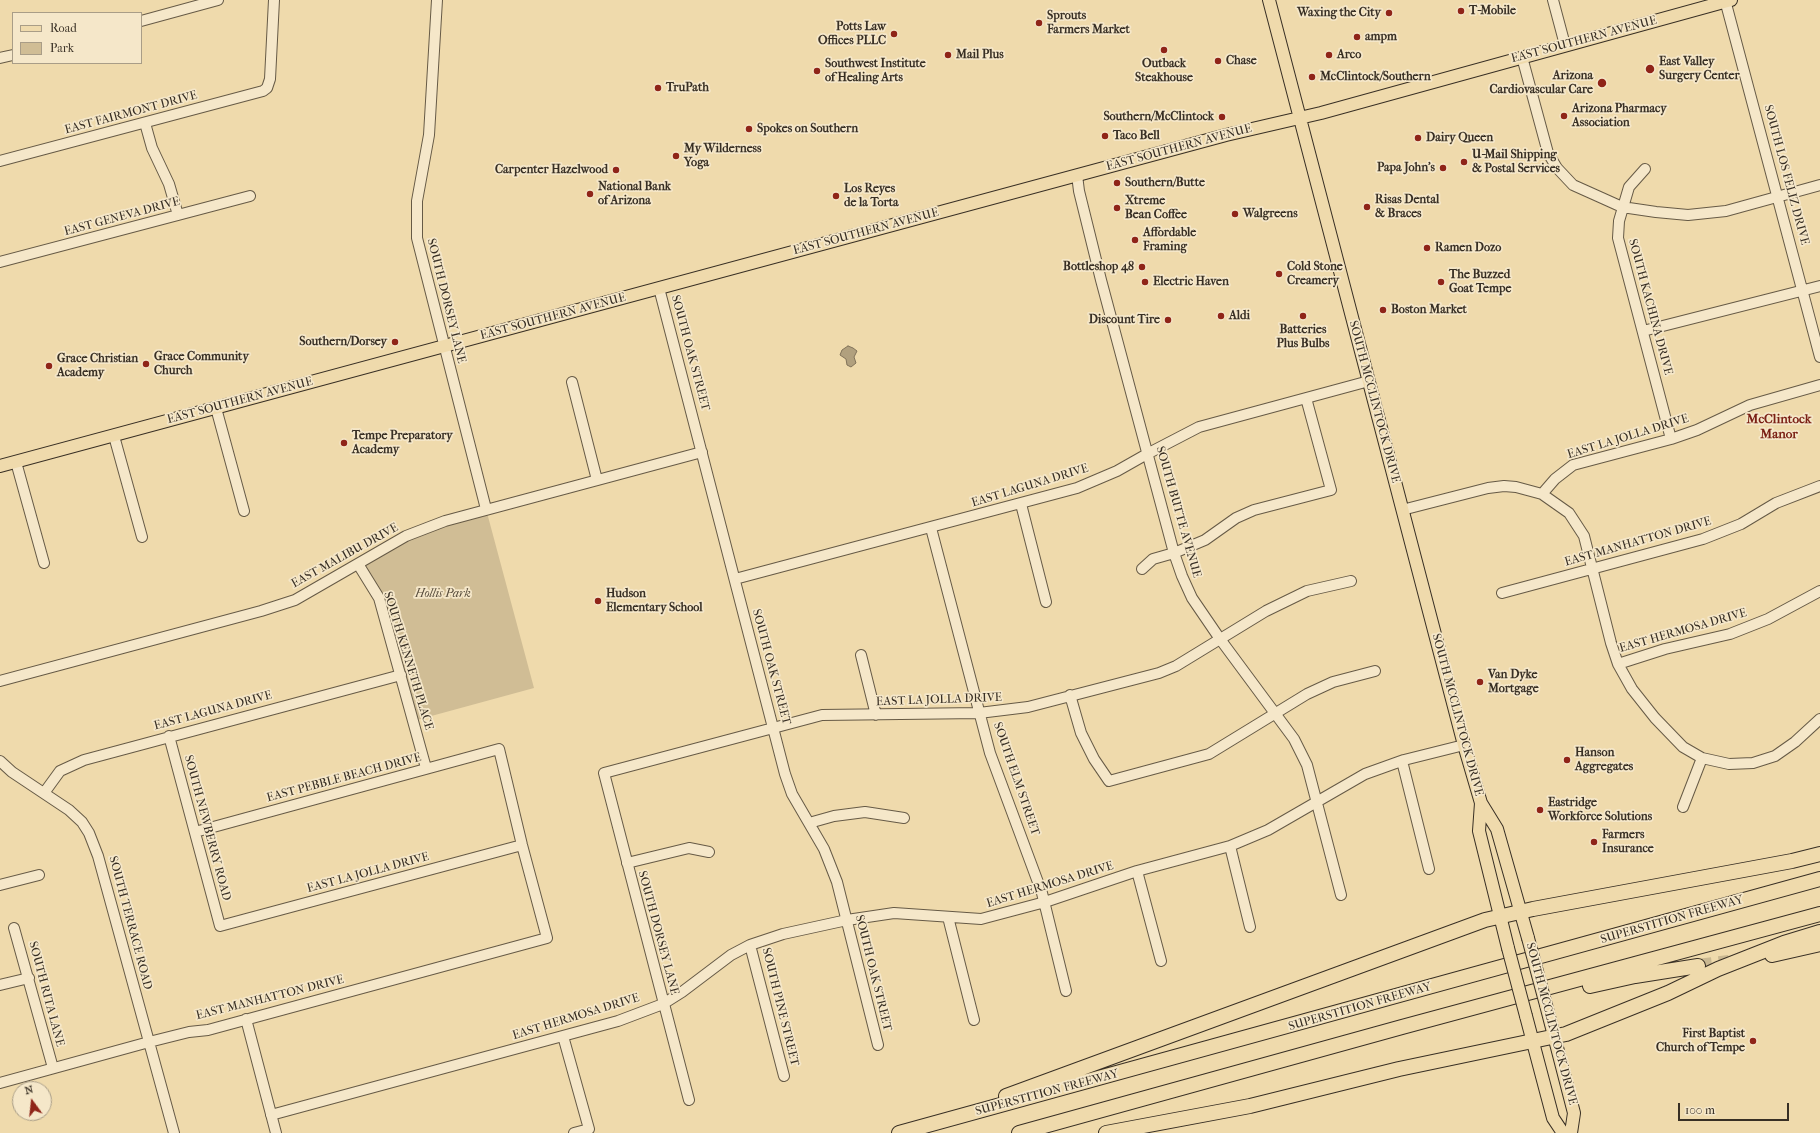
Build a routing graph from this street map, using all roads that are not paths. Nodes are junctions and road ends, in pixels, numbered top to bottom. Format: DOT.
graph roads {
  1 [pos="218,0"];
  2 [pos="274,0"];
  3 [pos="437,0"];
  4 [pos="1269,0"];
  5 [pos="1553,0"];
  6 [pos="1727,1"];
  7 [pos="142,21"];
  8 [pos="1565,45"];
  9 [pos="12,55"];
  10 [pos="1522,57"];
  11 [pos="0,58"];
  12 [pos="1300,117"];
  13 [pos="145,123"];
  14 [pos="0,161"];
  15 [pos="1645,169"];
  16 [pos="1077,175"];
  17 [pos="1820,186"];
  18 [pos="250,196"];
  19 [pos="1778,197"];
  20 [pos="1622,207"];
  21 [pos="178,215"];
  22 [pos="0,262"];
  23 [pos="1820,286"];
  24 [pos="659,288"];
  25 [pos="1803,291"];
  26 [pos="1642,331"];
  27 [pos="444,347"];
  28 [pos="1820,357"];
  29 [pos="1369,381"];
  30 [pos="572,382"];
  31 [pos="1820,385"];
  32 [pos="1306,398"];
  33 [pos="216,408"];
  34 [pos="114,436"];
  35 [pos="1671,439"];
  36 [pos="702,452"];
  37 [pos="1147,454"];
  38 [pos="16,462"];
  39 [pos="0,466"];
  40 [pos="596,480"];
  41 [pos="1820,486"];
  42 [pos="1542,494"];
  43 [pos="1021,504"];
  44 [pos="486,509"];
  45 [pos="1402,510"];
  46 [pos="244,511"];
  47 [pos="931,528"];
  48 [pos="142,537"];
  49 [pos="1174,553"];
  50 [pos="44,563"];
  51 [pos="358,564"];
  52 [pos="1142,569"];
  53 [pos="1592,569"];
  54 [pos="735,579"];
  55 [pos="1351,581"];
  56 [pos="1820,591"];
  57 [pos="1502,593"];
  58 [pos="1046,602"];
  59 [pos="1220,639"];
  60 [pos="861,655"];
  61 [pos="1618,664"];
  62 [pos="1375,671"];
  63 [pos="401,675"];
  64 [pos="0,681"];
  65 [pos="1070,695"];
  66 [pos="979,713"];
  67 [pos="1277,713"];
  68 [pos="876,715"];
  69 [pos="1820,719"];
  70 [pos="773,727"];
  71 [pos="169,736"];
  72 [pos="1464,745"];
  73 [pos="1702,758"];
  74 [pos="0,761"];
  75 [pos="1402,761"];
  76 [pos="426,768"];
  77 [pos="604,773"];
  78 [pos="44,793"];
  79 [pos="1318,802"];
  80 [pos="1481,803"];
  81 [pos="1683,808"];
  82 [pos="904,818"];
  83 [pos="809,823"];
  84 [pos="195,832"];
  85 [pos="522,844"];
  86 [pos="1230,846"];
  87 [pos="709,852"];
  88 [pos="1820,854"];
  89 [pos="627,863"];
  90 [pos="1429,869"];
  91 [pos="1820,870"];
  92 [pos="1137,871"];
  93 [pos="39,875"];
  94 [pos="1820,879"];
  95 [pos="0,885"];
  96 [pos="1341,895"];
  97 [pos="1741,900"];
  98 [pos="1044,902"];
  99 [pos="1522,912"];
  100 [pos="1820,914"];
  101 [pos="1500,916"];
  102 [pos="948,917"];
  103 [pos="847,920"];
  104 [pos="220,926"];
  105 [pos="1250,927"];
  106 [pos="14,928"];
  107 [pos="1820,932"];
  108 [pos="1820,944"];
  109 [pos="750,945"];
  110 [pos="1767,956"];
  111 [pos="1161,961"];
  112 [pos="1698,966"];
  113 [pos="28,978"];
  114 [pos="0,985"];
  115 [pos="1066,991"];
  116 [pos="663,1004"];
  117 [pos="246,1019"];
  118 [pos="974,1020"];
  119 [pos="1402,1027"];
  120 [pos="563,1036"];
  121 [pos="1554,1036"];
  122 [pos="1533,1041"];
  123 [pos="149,1042"];
  124 [pos="878,1045"];
  125 [pos="53,1068"];
  126 [pos="784,1076"];
  127 [pos="0,1083"];
  128 [pos="689,1100"];
  129 [pos="271,1115"];
  130 [pos="923,1127"];
  131 [pos="174,1133"];
  132 [pos="276,1133"];
  133 [pos="574,1133"];
  134 [pos="899,1133"];
  135 [pos="1019,1133"];
  136 [pos="1106,1133"];
  137 [pos="1563,1133"];
  138 [pos="1571,1133"];
  1 -- 7 [label="street"];
  2 -- 13 [label="street, EAST FAIRMONT DRIVE"];
  3 -- 27 [label="street, SOUTH DORSEY LANE"];
  4 -- 12 [label="main road, SOUTH MCCLINTOCK DRIVE"];
  5 -- 8 [label="street"];
  6 -- 8 [label="main road, EAST SOUTHERN AVENUE"];
  6 -- 19 [label="street, SOUTH LOS FELIZ DRIVE"];
  8 -- 10 [label="main road, EAST SOUTHERN AVENUE"];
  9 -- 11 [label="street"];
  10 -- 12 [label="main road, EAST SOUTHERN AVENUE"];
  10 -- 20 [label="street"];
  12 -- 16 [label="main road, EAST SOUTHERN AVENUE"];
  12 -- 29 [label="main road, SOUTH MCCLINTOCK DRIVE"];
  13 -- 14 [label="street, EAST FAIRMONT DRIVE"];
  13 -- 21 [label="street"];
  15 -- 20 [label="street"];
  16 -- 24 [label="main road, EAST SOUTHERN AVENUE"];
  16 -- 37 [label="street, SOUTH BUTTE AVENUE"];
  17 -- 19 [label="street"];
  18 -- 21 [label="street, EAST GENEVA DRIVE"];
  19 -- 20 [label="street"];
  19 -- 25 [label="street, SOUTH LOS FELIZ DRIVE"];
  20 -- 26 [label="street, SOUTH KACHINA DRIVE"];
  21 -- 22 [label="street, EAST GENEVA DRIVE"];
  23 -- 25 [label="street"];
  24 -- 27 [label="main road, EAST SOUTHERN AVENUE"];
  24 -- 36 [label="street, SOUTH OAK STREET"];
  25 -- 26 [label="street"];
  25 -- 28 [label="street, SOUTH LOS FELIZ DRIVE"];
  26 -- 35 [label="street, SOUTH KACHINA DRIVE"];
  27 -- 33 [label="main road, EAST SOUTHERN AVENUE"];
  27 -- 44 [label="street, SOUTH DORSEY LANE"];
  29 -- 32 [label="street, EAST LAGUNA DRIVE"];
  29 -- 45 [label="main road, SOUTH MCCLINTOCK DRIVE"];
  30 -- 40 [label="street"];
  31 -- 35 [label="street, EAST LA JOLLA DRIVE"];
  32 -- 37 [label="street, EAST LAGUNA DRIVE"];
  32 -- 49 [label="street"];
  33 -- 34 [label="main road, EAST SOUTHERN AVENUE"];
  33 -- 46 [label="street"];
  34 -- 38 [label="main road, EAST SOUTHERN AVENUE"];
  34 -- 48 [label="street"];
  35 -- 42 [label="street, EAST LA JOLLA DRIVE"];
  36 -- 40 [label="street, EAST MALIBU DRIVE"];
  36 -- 54 [label="street, SOUTH OAK STREET"];
  37 -- 43 [label="street, EAST LAGUNA DRIVE"];
  37 -- 49 [label="street, SOUTH BUTTE AVENUE"];
  38 -- 39 [label="main road, EAST SOUTHERN AVENUE"];
  38 -- 50 [label="street"];
  40 -- 44 [label="street, EAST MALIBU DRIVE"];
  41 -- 53 [label="street, EAST MANHATTON DRIVE"];
  42 -- 45 [label="street"];
  42 -- 53 [label="street"];
  43 -- 47 [label="street, EAST LAGUNA DRIVE"];
  43 -- 58 [label="street"];
  44 -- 51 [label="street, EAST MALIBU DRIVE"];
  45 -- 72 [label="main road, SOUTH MCCLINTOCK DRIVE"];
  47 -- 54 [label="street, EAST LAGUNA DRIVE"];
  47 -- 66 [label="street, SOUTH ELM STREET"];
  49 -- 52 [label="street"];
  49 -- 59 [label="street, SOUTH BUTTE AVENUE"];
  51 -- 63 [label="street, SOUTH KENNETH PLACE"];
  51 -- 64 [label="street, EAST MALIBU DRIVE"];
  53 -- 57 [label="street, EAST MANHATTON DRIVE"];
  53 -- 61 [label="street"];
  54 -- 70 [label="street, SOUTH OAK STREET"];
  55 -- 59 [label="street, EAST LA JOLLA DRIVE"];
  56 -- 61 [label="street, EAST HERMOSA DRIVE"];
  59 -- 65 [label="street, EAST LA JOLLA DRIVE"];
  59 -- 67 [label="street, SOUTH BUTTE AVENUE"];
  60 -- 68 [label="street"];
  61 -- 73 [label="street"];
  62 -- 67 [label="street"];
  63 -- 71 [label="street, EAST LAGUNA DRIVE"];
  63 -- 76 [label="street, SOUTH KENNETH PLACE"];
  65 -- 66 [label="street, EAST LA JOLLA DRIVE"];
  65 -- 67 [label="street"];
  66 -- 68 [label="street, EAST LA JOLLA DRIVE"];
  66 -- 98 [label="street, SOUTH ELM STREET"];
  67 -- 79 [label="street, SOUTH BUTTE AVENUE"];
  68 -- 70 [label="street, EAST LA JOLLA DRIVE"];
  69 -- 73 [label="street"];
  70 -- 77 [label="street, EAST LA JOLLA DRIVE"];
  70 -- 83 [label="street, SOUTH OAK STREET"];
  71 -- 78 [label="street, EAST LAGUNA DRIVE"];
  71 -- 84 [label="street, SOUTH NEWBERRY ROAD"];
  72 -- 75 [label="street, EAST HERMOSA DRIVE"];
  72 -- 80 [label="main road, SOUTH MCCLINTOCK DRIVE"];
  73 -- 81 [label="street"];
  74 -- 78 [label="street, SOUTH TERRACE ROAD"];
  75 -- 79 [label="street, EAST HERMOSA DRIVE"];
  75 -- 90 [label="street"];
  76 -- 84 [label="street, EAST PEBBLE BEACH DRIVE"];
  76 -- 85 [label="street, EAST PEBBLE BEACH DRIVE"];
  77 -- 89 [label="street, SOUTH DORSEY LANE"];
  78 -- 123 [label="street, SOUTH TERRACE ROAD"];
  79 -- 86 [label="street, EAST HERMOSA DRIVE"];
  79 -- 96 [label="street, SOUTH BUTTE AVENUE"];
  80 -- 99 [label="main road, SOUTH MCCLINTOCK DRIVE"];
  80 -- 101 [label="main road, SOUTH MCCLINTOCK DRIVE"];
  82 -- 83 [label="street"];
  83 -- 103 [label="street, SOUTH OAK STREET"];
  84 -- 104 [label="street, SOUTH NEWBERRY ROAD"];
  85 -- 104 [label="street, EAST LA JOLLA DRIVE"];
  85 -- 117 [label="street, EAST MANHATTON DRIVE"];
  86 -- 92 [label="street, EAST HERMOSA DRIVE"];
  86 -- 105 [label="street"];
  87 -- 89 [label="street"];
  88 -- 99 [label="highway"];
  89 -- 116 [label="street, SOUTH DORSEY LANE"];
  91 -- 97 [label="highway"];
  92 -- 98 [label="street, EAST HERMOSA DRIVE"];
  92 -- 111 [label="street"];
  93 -- 95 [label="street"];
  94 -- 97 [label="highway, SUPERSTITION FREEWAY"];
  97 -- 130 [label="highway, SUPERSTITION FREEWAY"];
  98 -- 102 [label="street, EAST HERMOSA DRIVE"];
  98 -- 115 [label="street, SOUTH ELM STREET"];
  99 -- 101 [label="highway"];
  99 -- 121 [label="main road, SOUTH MCCLINTOCK DRIVE, bridge"];
  100 -- 119 [label="highway"];
  101 -- 122 [label="main road, SOUTH MCCLINTOCK DRIVE, bridge"];
  101 -- 130 [label="highway"];
  102 -- 103 [label="street, EAST HERMOSA DRIVE"];
  102 -- 118 [label="street"];
  103 -- 109 [label="street, EAST HERMOSA DRIVE"];
  103 -- 124 [label="street, SOUTH OAK STREET"];
  106 -- 113 [label="street, SOUTH RITA LANE"];
  107 -- 121 [label="highway"];
  108 -- 110 [label="highway"];
  109 -- 116 [label="street, EAST HERMOSA DRIVE"];
  109 -- 126 [label="street, SOUTH PINE STREET"];
  112 -- 119 [label="highway"];
  113 -- 114 [label="street"];
  113 -- 125 [label="street, SOUTH RITA LANE"];
  116 -- 120 [label="street, EAST HERMOSA DRIVE"];
  116 -- 128 [label="street, SOUTH DORSEY LANE"];
  117 -- 123 [label="street, EAST MANHATTON DRIVE"];
  117 -- 129 [label="street"];
  119 -- 135 [label="highway"];
  120 -- 129 [label="street, EAST HERMOSA DRIVE"];
  120 -- 133 [label="street"];
  121 -- 122 [label="highway"];
  121 -- 138 [label="main road, SOUTH MCCLINTOCK DRIVE"];
  122 -- 136 [label="highway"];
  122 -- 137 [label="main road, SOUTH MCCLINTOCK DRIVE"];
  123 -- 125 [label="street, EAST MANHATTON DRIVE"];
  123 -- 131 [label="street, SOUTH TERRACE ROAD"];
  125 -- 127 [label="street, EAST MANHATTON DRIVE"];
  129 -- 132 [label="street"];
  130 -- 134 [label="highway, SUPERSTITION FREEWAY"];
}
